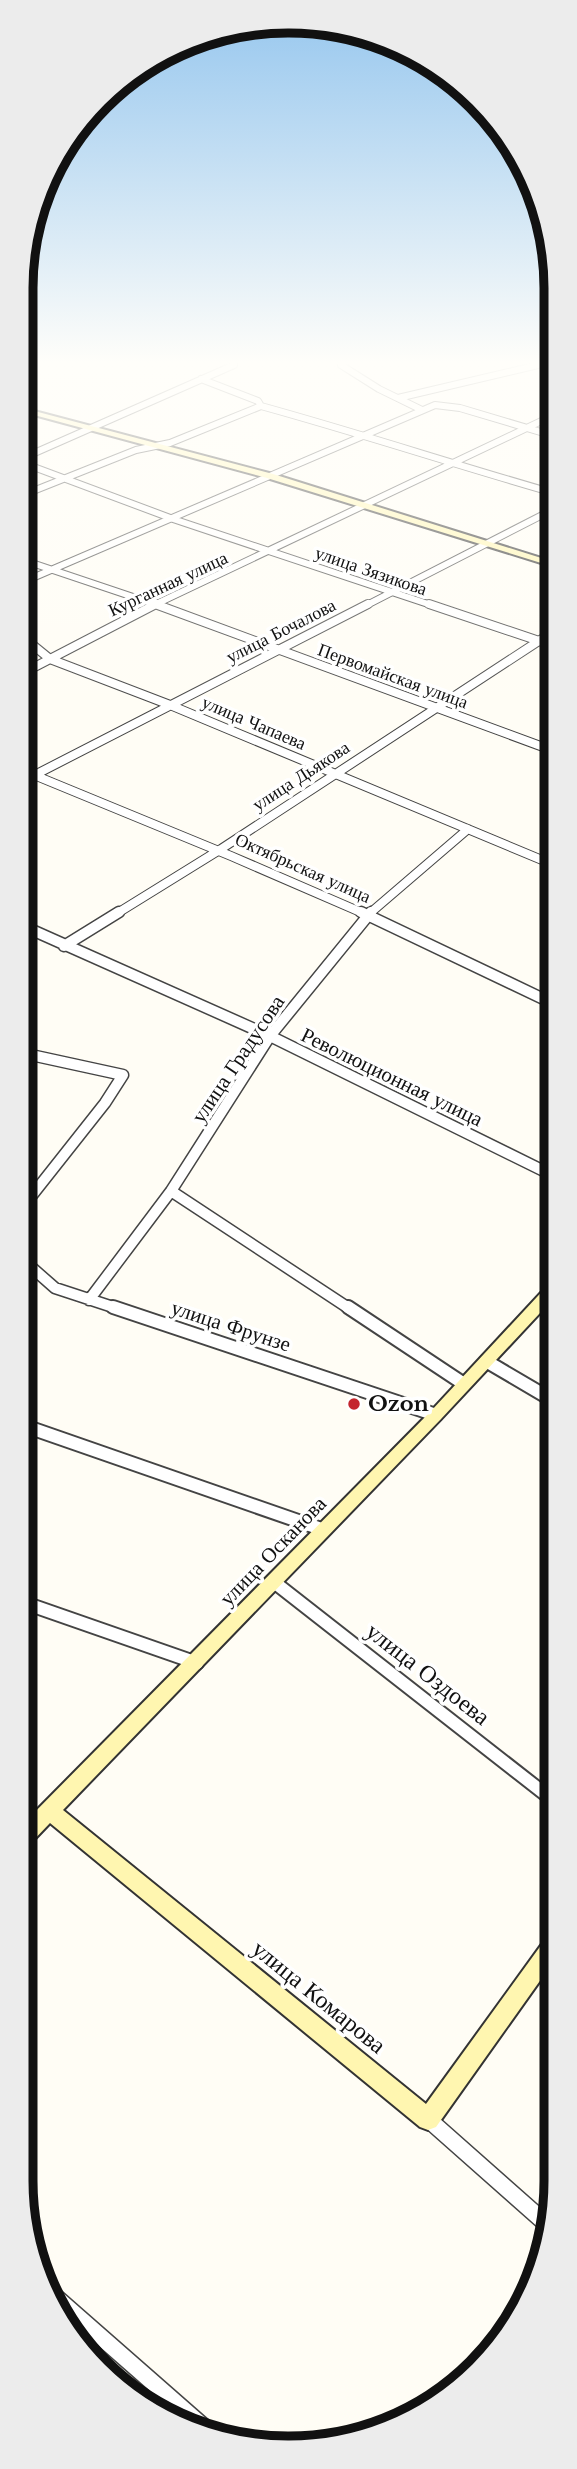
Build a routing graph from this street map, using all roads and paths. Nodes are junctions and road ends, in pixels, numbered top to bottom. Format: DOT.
graph roads {
  1 [pos="59,480"];
  2 [pos="65,480"];
  3 [pos="260,480"];
  4 [pos="283,480"];
  5 [pos="419,480"];
  6 [pos="509,480"];
  7 [pos="544,490"];
  8 [pos="33,491"];
  9 [pos="365,506"];
  10 [pos="544,514"];
  11 [pos="173,519"];
  12 [pos="486,543"];
  13 [pos="270,551"];
  14 [pos="544,562"];
  15 [pos="33,564"];
  16 [pos="50,570"];
  17 [pos="33,578"];
  18 [pos="390,593"];
  19 [pos="157,606"];
  20 [pos="544,636"];
  21 [pos="537,640"];
  22 [pos="544,642"];
  23 [pos="33,645"];
  24 [pos="278,651"];
  25 [pos="51,659"];
  26 [pos="33,668"];
  27 [pos="170,705"];
  28 [pos="436,709"];
  29 [pos="544,747"];
  30 [pos="335,774"];
  31 [pos="34,775"];
  32 [pos="468,829"];
  33 [pos="221,849"];
  34 [pos="544,861"];
  35 [pos="369,914"];
  36 [pos="33,931"];
  37 [pos="65,946"];
  38 [pos="544,999"];
  39 [pos="270,1035"];
  40 [pos="33,1055"];
  41 [pos="544,1171"];
  42 [pos="172,1191"];
  43 [pos="33,1194"];
  44 [pos="33,1269"];
  45 [pos="544,1299"];
  46 [pos="89,1300"];
  47 [pos="486,1361"];
  48 [pos="464,1384"];
  49 [pos="544,1395"];
  50 [pos="436,1415"];
  51 [pos="33,1429"];
  52 [pos="324,1531"];
  53 [pos="274,1582"];
  54 [pos="33,1606"];
  55 [pos="197,1663"];
  56 [pos="544,1793"];
  57 [pos="51,1812"];
  58 [pos="33,1829"];
  59 [pos="544,1958"];
  60 [pos="428,2119"];
  61 [pos="541,2219"];
  62 [pos="66,2307"];
  63 [pos="191,2416"];
  1 -- 8 [label="street"];
  2 -- 11 [label="street, улица Зязикова"];
  3 -- 11 [label="street"];
  4 -- 9 [label="main road"];
  5 -- 9 [label="street, Курганная улица"];
  6 -- 7 [label="street"];
  9 -- 12 [label="main road"];
  9 -- 13 [label="street, Курганная улица"];
  10 -- 12 [label="street, улица Бочалова"];
  11 -- 13 [label="street, улица Зязикова"];
  11 -- 16 [label="street"];
  12 -- 14 [label="main road"];
  12 -- 18 [label="street, улица Бочалова"];
  13 -- 18 [label="street, улица Зязикова"];
  13 -- 19 [label="street, Курганная улица"];
  15 -- 16 [label="street, Первомайская улица"];
  16 -- 17 [label="street"];
  16 -- 19 [label="street, Первомайская улица"];
  18 -- 21 [label="street, улица Зязикова"];
  18 -- 24 [label="street, улица Бочалова"];
  19 -- 24 [label="street, Первомайская улица"];
  19 -- 25 [label="street, Курганная улица"];
  20 -- 21 [label="street, улица Дьякова"];
  21 -- 22 [label="street, улица Зязикова"];
  21 -- 28 [label="street, улица Дьякова"];
  23 -- 25 [label="street, улица Чапаева"];
  24 -- 27 [label="street, улица Бочалова"];
  24 -- 28 [label="street, Первомайская улица"];
  25 -- 26 [label="street, Курганная улица"];
  25 -- 27 [label="street, улица Чапаева"];
  27 -- 30 [label="street, улица Чапаева"];
  27 -- 31 [label="street, улица Бочалова"];
  28 -- 29 [label="street, Первомайская улица"];
  28 -- 30 [label="street, улица Дьякова"];
  30 -- 32 [label="street, улица Чапаева"];
  30 -- 33 [label="street, улица Дьякова"];
  31 -- 33 [label="street, Октябрьская улица"];
  32 -- 34 [label="street, улица Чапаева"];
  32 -- 35 [label="street, улица Градусова"];
  33 -- 35 [label="street, Октябрьская улица"];
  33 -- 37 [label="street, улица Дьякова"];
  35 -- 38 [label="street, Октябрьская улица"];
  35 -- 39 [label="street, улица Градусова"];
  36 -- 37 [label="street, Революционная улица"];
  37 -- 39 [label="street, Революционная улица"];
  39 -- 41 [label="street, Революционная улица"];
  39 -- 42 [label="street, улица Градусова"];
  40 -- 43 [label="street"];
  42 -- 46 [label="street, улица Градусова"];
  42 -- 48 [label="street"];
  44 -- 46 [label="street, улица Фрунзе"];
  45 -- 47 [label="main road, улица Осканова"];
  46 -- 50 [label="street, улица Фрунзе"];
  47 -- 48 [label="main road, улица Осканова"];
  47 -- 49 [label="street"];
  48 -- 50 [label="main road, улица Осканова"];
  50 -- 52 [label="main road, улица Осканова"];
  51 -- 52 [label="street"];
  52 -- 53 [label="main road, улица Осканова"];
  53 -- 55 [label="main road, улица Осканова"];
  53 -- 56 [label="street, улица Оздоева"];
  54 -- 55 [label="street"];
  55 -- 57 [label="main road, улица Осканова"];
  57 -- 58 [label="main road, улица Осканова"];
  57 -- 60 [label="main road, улица Комарова"];
  59 -- 60 [label="main road"];
  60 -- 61 [label="street, улица Комарова"];
  62 -- 63 [label="street"];
}
